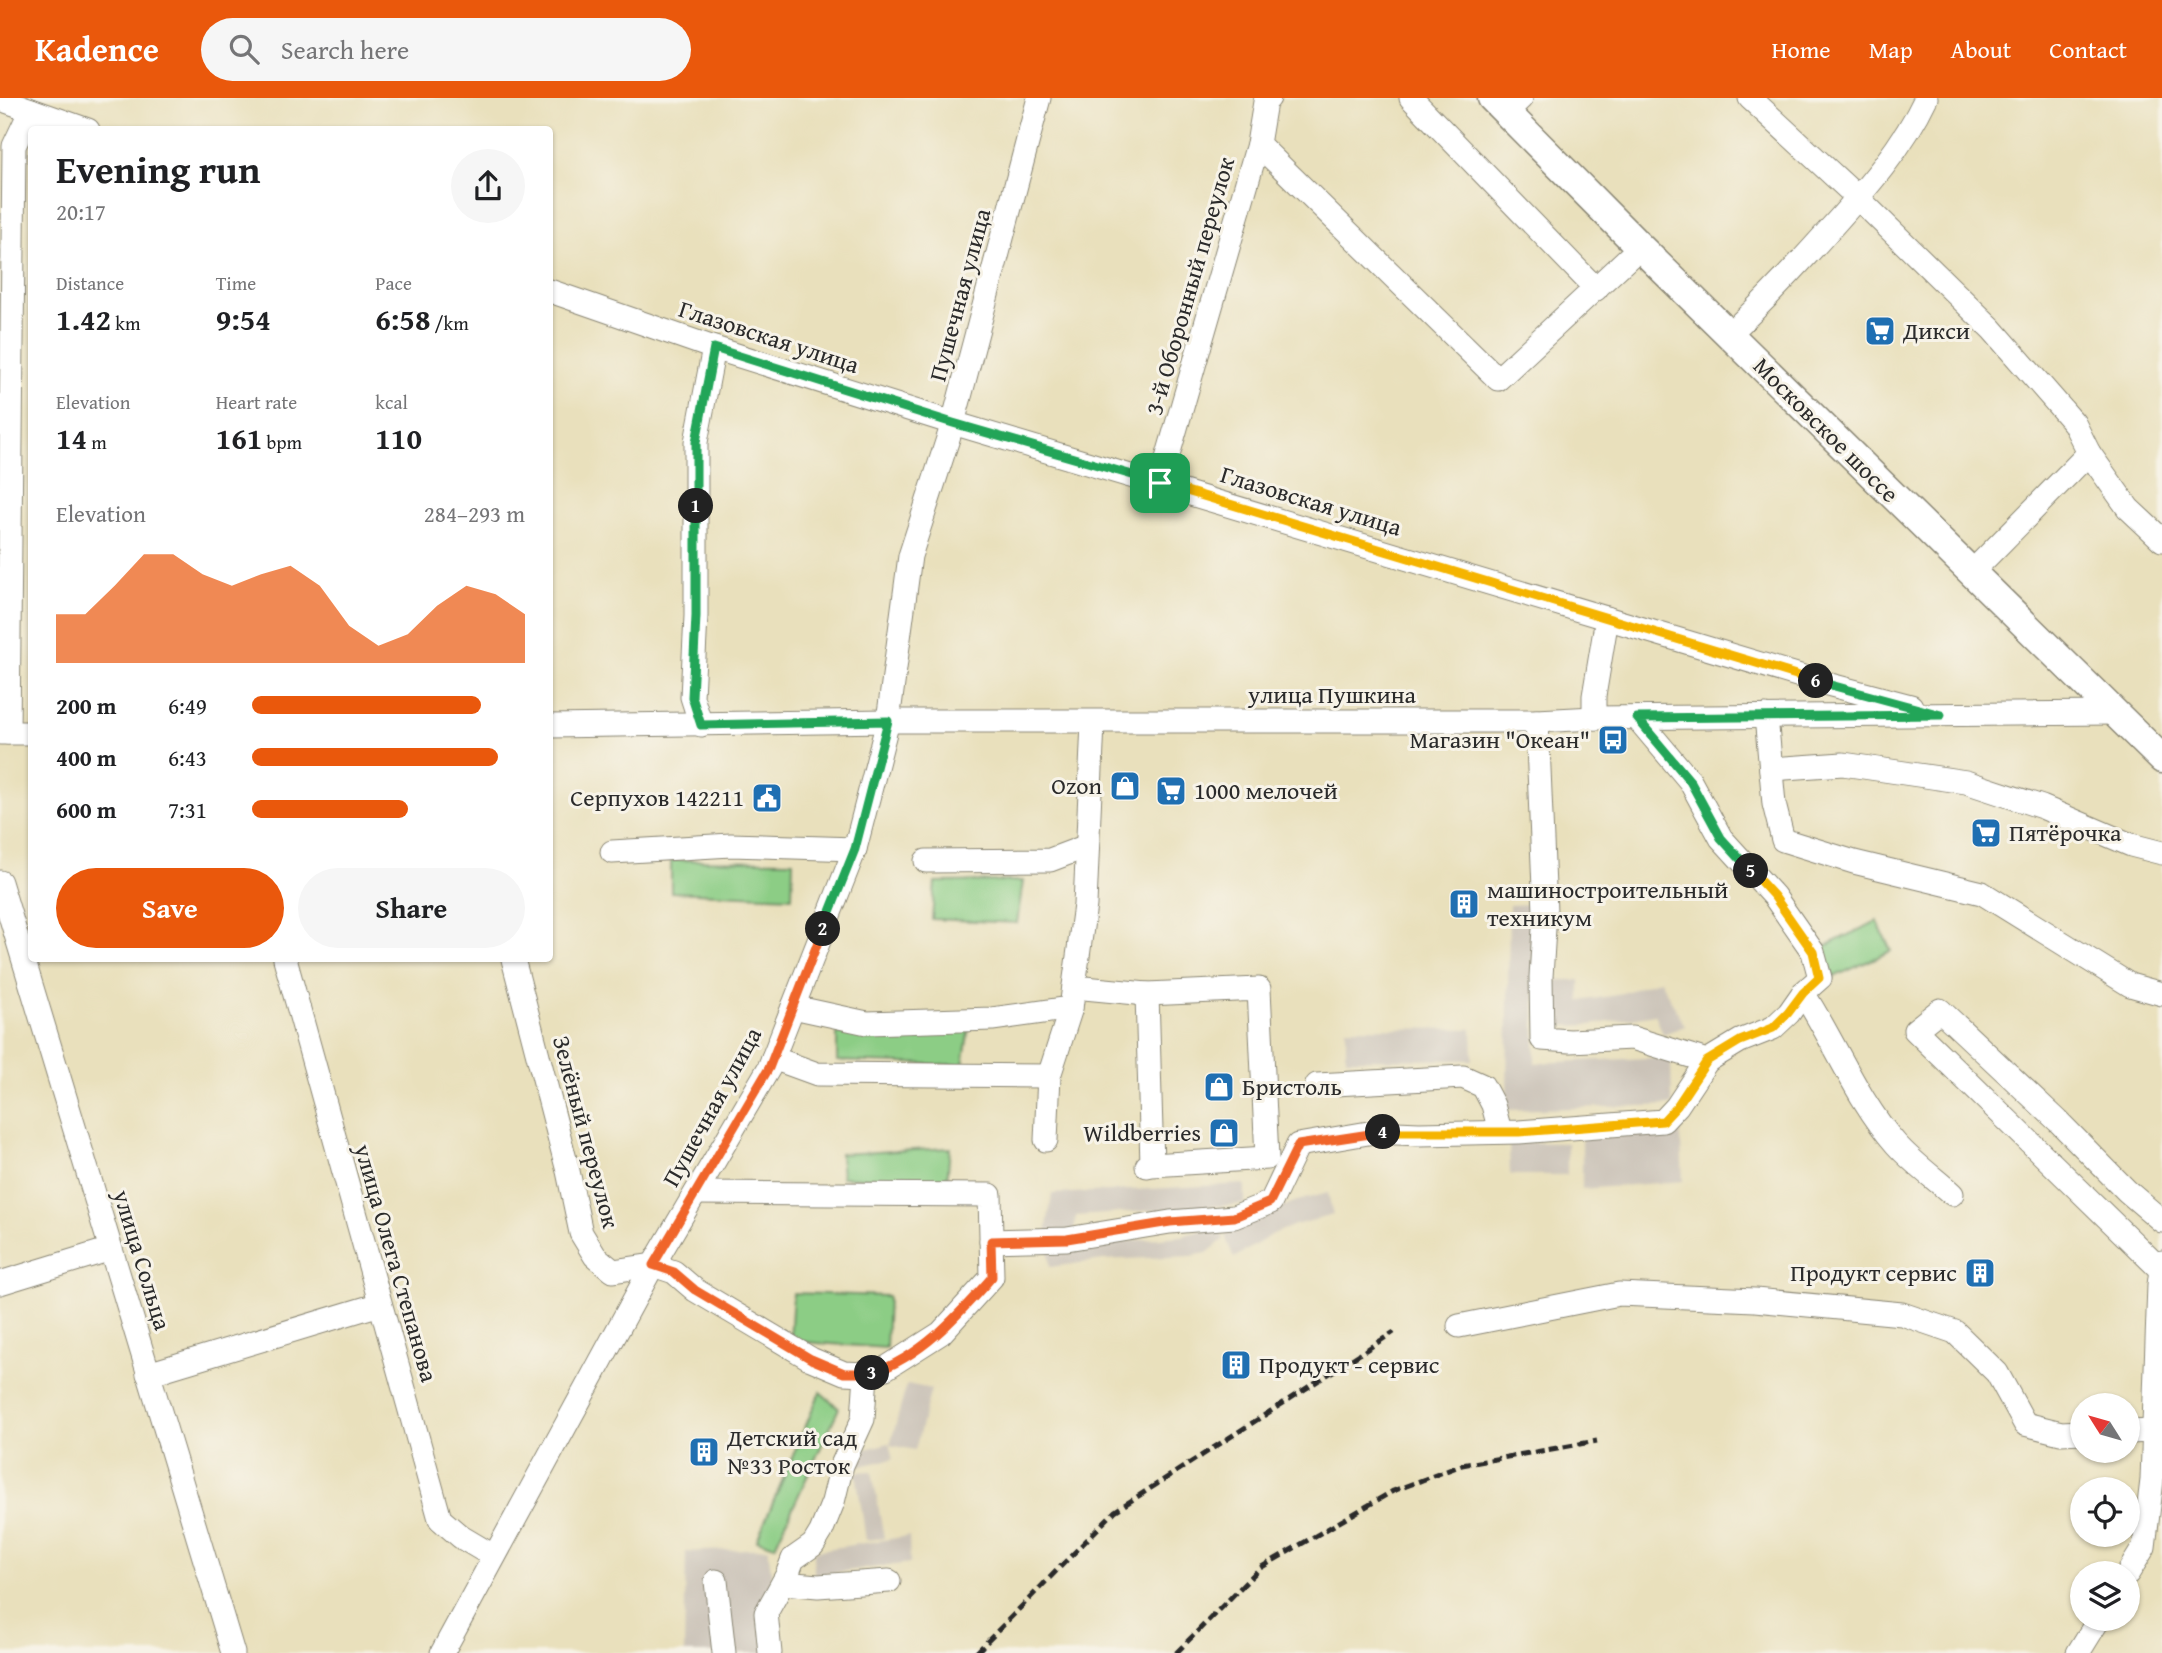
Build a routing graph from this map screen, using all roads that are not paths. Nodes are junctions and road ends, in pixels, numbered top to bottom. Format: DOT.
graph roads {
  1 [pos="1039,98"];
  2 [pos="1411,98"];
  3 [pos="1750,98"];
  4 [pos="1926,98"];
  5 [pos="0,99"];
  6 [pos="1265,99"];
  7 [pos="1507,103"];
  8 [pos="31,110"];
  9 [pos="77,126"];
  10 [pos="1258,144"];
  11 [pos="1858,198"];
  12 [pos="1640,247"];
  13 [pos="1596,289"];
  14 [pos="553,292"];
  15 [pos="1729,334"];
  16 [pos="714,348"];
  17 [pos="953,423"];
  18 [pos="2089,453"];
  19 [pos="1160,483"];
  20 [pos="2162,540"];
  21 [pos="1971,573"];
  22 [pos="1607,618"];
  23 [pos="2114,713"];
  24 [pos="1941,715"];
  25 [pos="1766,716"];
  26 [pos="1594,718"];
  27 [pos="1637,718"];
  28 [pos="888,721"];
  29 [pos="1537,721"];
  30 [pos="1093,723"];
  31 [pos="701,725"];
  32 [pos="553,726"];
  33 [pos="4,733"];
  34 [pos="28,733"];
  35 [pos="2162,759"];
  36 [pos="1771,769"];
  37 [pos="855,849"];
  38 [pos="612,852"];
  39 [pos="1090,852"];
  40 [pos="2162,853"];
  41 [pos="926,861"];
  42 [pos="0,882"];
  43 [pos="286,962"];
  44 [pos="514,962"];
  45 [pos="1803,993"];
  46 [pos="1147,994"];
  47 [pos="2162,994"];
  48 [pos="1072,998"];
  49 [pos="793,1007"];
  50 [pos="772,1058"];
  51 [pos="1707,1061"];
  52 [pos="1049,1076"];
  53 [pos="1317,1084"];
  54 [pos="1500,1131"];
  55 [pos="1046,1140"];
  56 [pos="696,1193"];
  57 [pos="1952,1194"];
  58 [pos="2162,1221"];
  59 [pos="991,1241"];
  60 [pos="111,1249"];
  61 [pos="653,1265"];
  62 [pos="2162,1266"];
  63 [pos="0,1283"];
  64 [pos="380,1304"];
  65 [pos="1459,1326"];
  66 [pos="148,1374"];
  67 [pos="866,1374"];
  68 [pos="2154,1431"];
  69 [pos="2140,1432"];
  70 [pos="2070,1433"];
  71 [pos="2157,1480"];
  72 [pos="493,1556"];
  73 [pos="2135,1561"];
  74 [pos="716,1581"];
  75 [pos="889,1581"];
  76 [pos="783,1583"];
  77 [pos="2092,1631"];
  78 [pos="233,1653"];
  79 [pos="442,1653"];
  80 [pos="724,1653"];
  81 [pos="770,1653"];
  82 [pos="2078,1653"];
  1 -- 17 [label="street, Пушечная улица"];
  2 -- 13 [label="street"];
  3 -- 11 [label="street"];
  4 -- 11 [label="street"];
  5 -- 8 [label="street"];
  6 -- 10 [label="street, 3-й Оборонный переулок"];
  7 -- 12 [label="main road, Московское шоссе"];
  8 -- 9 [label="street"];
  8 -- 33 [label="street"];
  10 -- 13 [label="street"];
  10 -- 19 [label="street, 3-й Оборонный переулок"];
  11 -- 15 [label="street"];
  11 -- 18 [label="street"];
  12 -- 13 [label="street"];
  12 -- 15 [label="main road, Московское шоссе"];
  14 -- 16 [label="street, Глазовская улица"];
  15 -- 21 [label="main road, Московское шоссе"];
  16 -- 17 [label="street, Глазовская улица"];
  16 -- 31 [label="street"];
  17 -- 19 [label="street, Глазовская улица"];
  17 -- 28 [label="street, Пушечная улица"];
  18 -- 20 [label="street"];
  18 -- 21 [label="street"];
  19 -- 22 [label="street, Глазовская улица"];
  21 -- 23 [label="main road, Московское шоссе"];
  22 -- 24 [label="street, Глазовская улица"];
  22 -- 26 [label="street"];
  23 -- 24 [label="street, улица Пушкина"];
  23 -- 35 [label="main road, Московское шоссе"];
  24 -- 25 [label="street, улица Пушкина"];
  25 -- 27 [label="street, улица Пушкина"];
  25 -- 36 [label="street"];
  26 -- 27 [label="street, улица Пушкина"];
  26 -- 29 [label="street, улица Пушкина"];
  27 -- 45 [label="street"];
  28 -- 30 [label="street, улица Пушкина"];
  28 -- 31 [label="street, улица Пушкина"];
  28 -- 37 [label="street, Пушечная улица"];
  29 -- 30 [label="street, улица Пушкина"];
  29 -- 51 [label="street"];
  30 -- 39 [label="street"];
  31 -- 32 [label="street, улица Пушкина"];
  33 -- 34 [label="street"];
  36 -- 40 [label="street"];
  36 -- 47 [label="street"];
  37 -- 38 [label="street"];
  37 -- 49 [label="street, Пушечная улица"];
  39 -- 41 [label="street"];
  39 -- 48 [label="street"];
  42 -- 60 [label="street, улица Сольца"];
  43 -- 64 [label="street, улица Олега Степанова"];
  44 -- 61 [label="street, Зелёный переулок"];
  45 -- 51 [label="street"];
  45 -- 57 [label="street"];
  46 -- 46 [label="street"];
  46 -- 48 [label="street"];
  48 -- 49 [label="street"];
  48 -- 52 [label="street"];
  49 -- 50 [label="street, Пушечная улица"];
  50 -- 52 [label="street"];
  50 -- 56 [label="street, Пушечная улица"];
  51 -- 54 [label="street"];
  52 -- 55 [label="street"];
  53 -- 54 [label="street"];
  54 -- 59 [label="street"];
  56 -- 59 [label="street"];
  56 -- 61 [label="street, Пушечная улица"];
  58 -- 62 [label="street"];
  59 -- 67 [label="street"];
  60 -- 63 [label="street"];
  60 -- 66 [label="street, улица Сольца"];
  61 -- 67 [label="street"];
  61 -- 72 [label="street, Пушечная улица"];
  62 -- 68 [label="street"];
  64 -- 66 [label="street"];
  64 -- 72 [label="street, улица Олега Степанова"];
  65 -- 70 [label="street"];
  66 -- 78 [label="street, улица Сольца"];
  67 -- 76 [label="street"];
  68 -- 69 [label="street"];
  68 -- 71 [label="street"];
  71 -- 73 [label="street"];
  72 -- 79 [label="street, Пушечная улица"];
  74 -- 80 [label="street"];
  75 -- 76 [label="street"];
  76 -- 81 [label="street"];
  77 -- 82 [label="street"];
}
